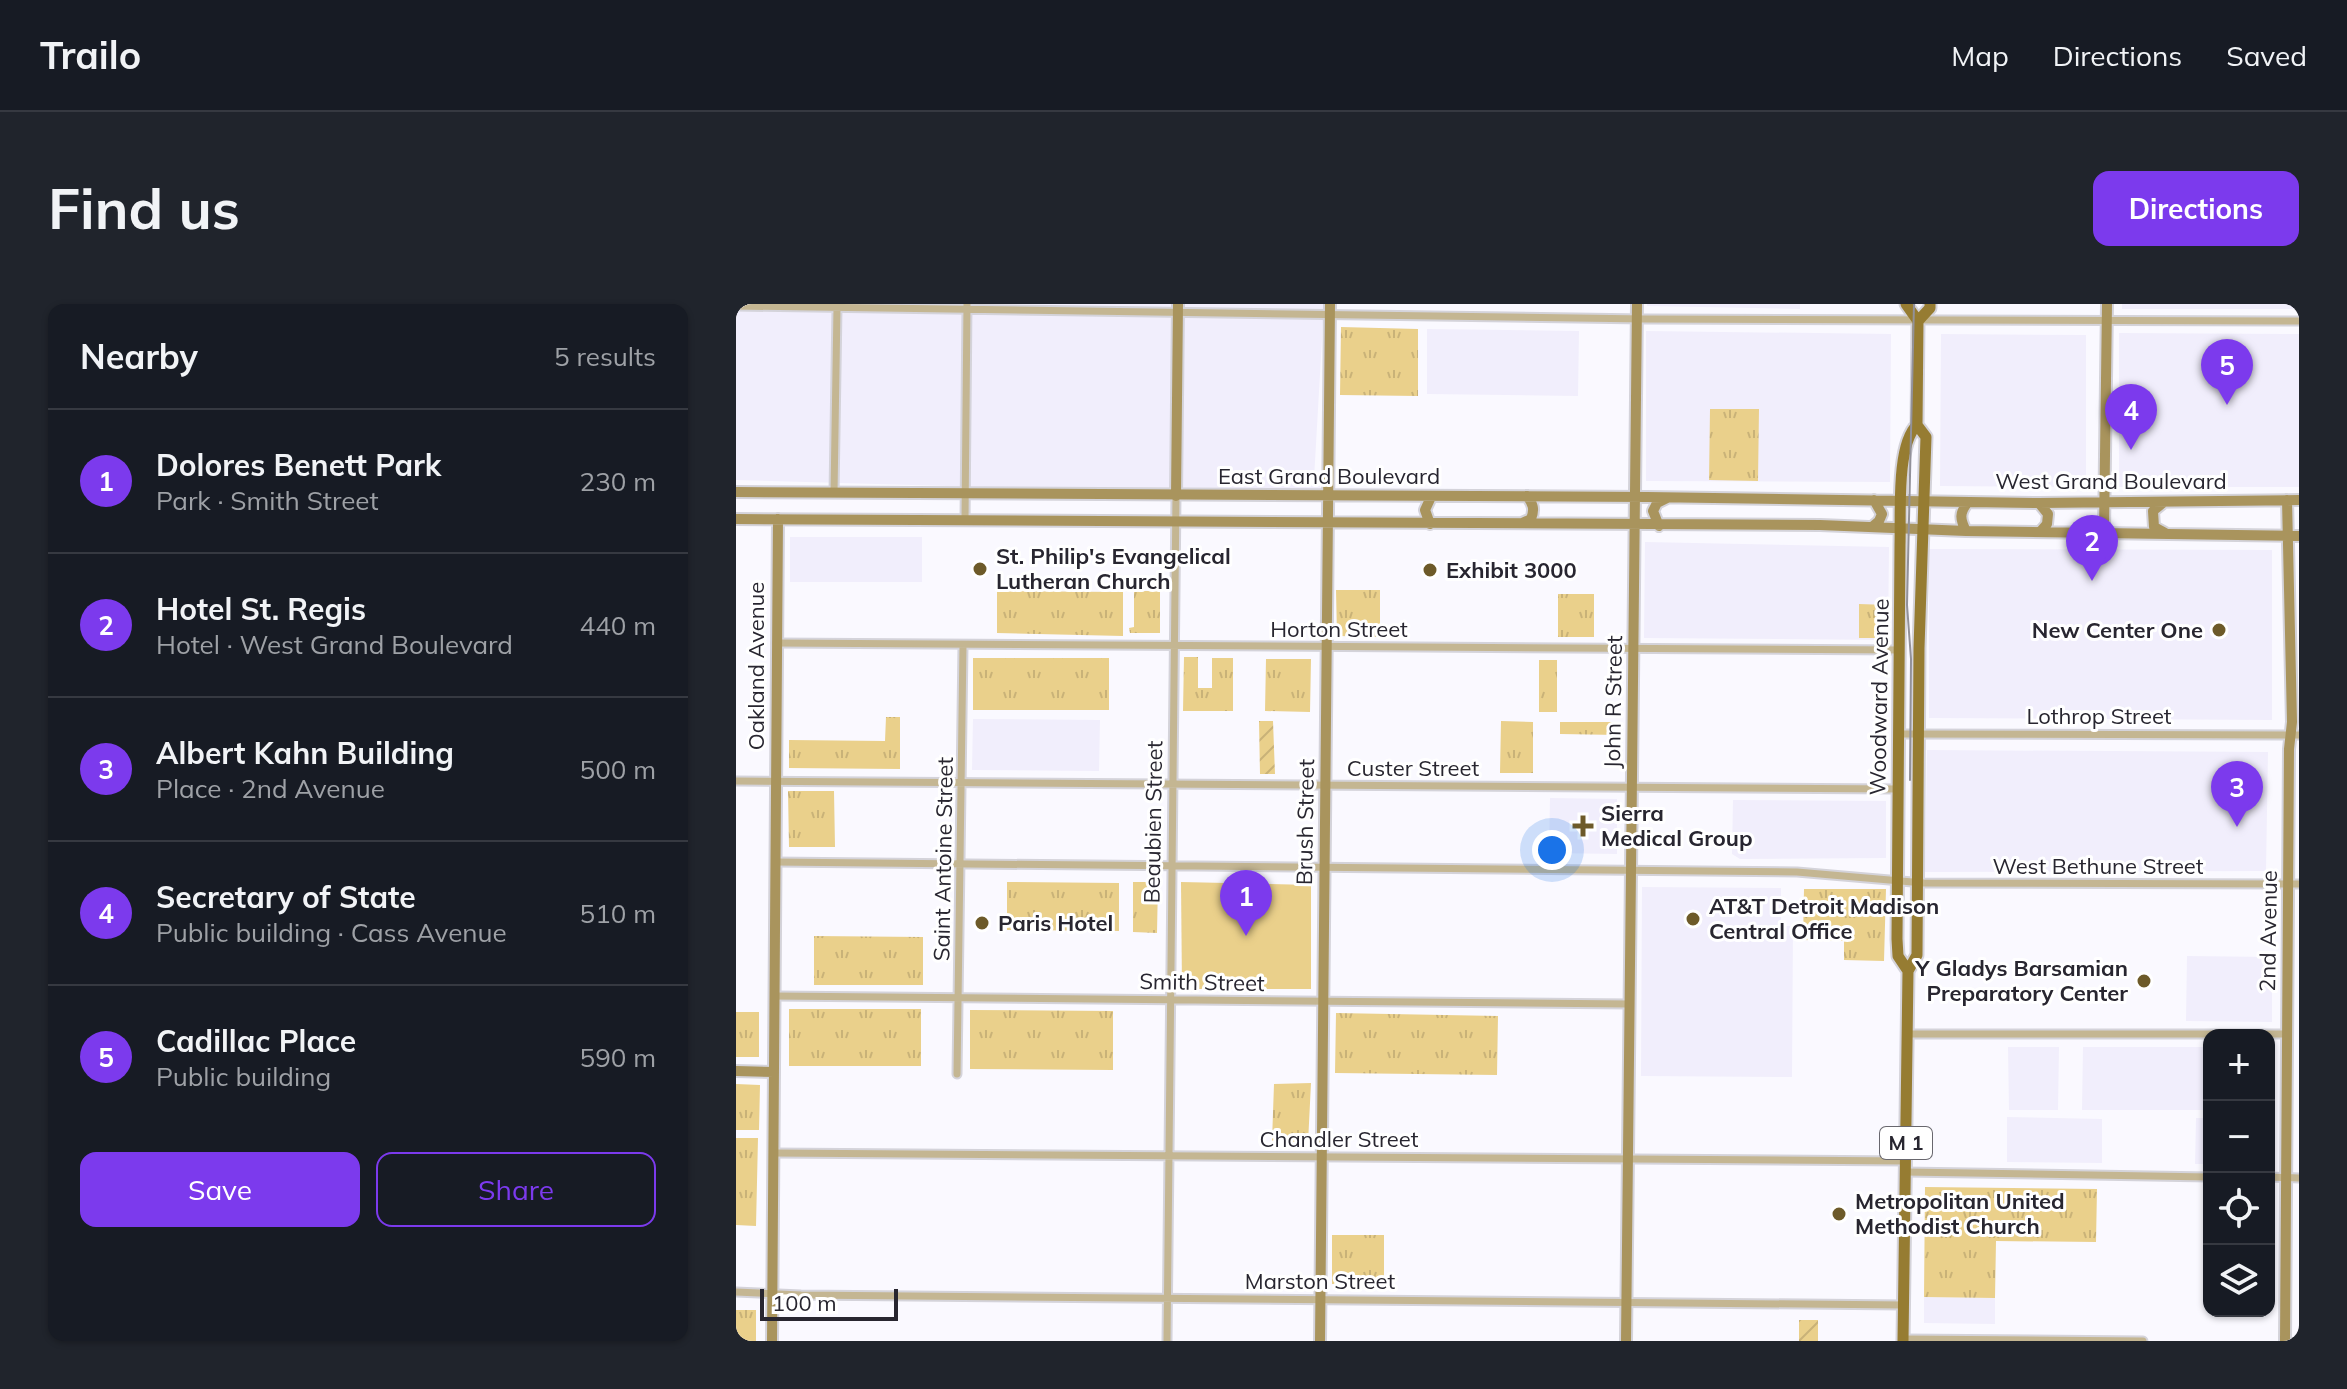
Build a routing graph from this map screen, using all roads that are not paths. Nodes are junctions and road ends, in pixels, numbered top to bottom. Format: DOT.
graph roads {
  1 [pos="1637,304"];
  2 [pos="1906,304"];
  3 [pos="1930,304"];
  4 [pos="2107,304"];
  5 [pos="736,306"];
  6 [pos="967,307"];
  7 [pos="837,308"];
  8 [pos="1178,308"];
  9 [pos="1330,309"];
  10 [pos="1637,318"];
  11 [pos="1918,321"];
  12 [pos="2107,321"];
  13 [pos="2299,321"];
  14 [pos="1917,425"];
  15 [pos="736,492"];
  16 [pos="834,493"];
  17 [pos="965,494"];
  18 [pos="1176,496"];
  19 [pos="1527,496"];
  20 [pos="1328,497"];
  21 [pos="1431,497"];
  22 [pos="1635,497"];
  23 [pos="1668,498"];
  24 [pos="1874,500"];
  25 [pos="2293,500"];
  26 [pos="1901,501"];
  27 [pos="1922,501"];
  28 [pos="2166,501"];
  29 [pos="1968,502"];
  30 [pos="2039,503"];
  31 [pos="2105,503"];
  32 [pos="736,519"];
  33 [pos="778,519"];
  34 [pos="965,521"];
  35 [pos="1176,521"];
  36 [pos="1328,523"];
  37 [pos="1430,524"];
  38 [pos="1516,524"];
  39 [pos="1634,525"];
  40 [pos="1659,526"];
  41 [pos="1872,527"];
  42 [pos="1900,529"];
  43 [pos="1921,530"];
  44 [pos="1966,531"];
  45 [pos="2040,532"];
  46 [pos="2104,532"];
  47 [pos="2167,533"];
  48 [pos="2295,534"];
  49 [pos="776,643"];
  50 [pos="963,645"];
  51 [pos="1175,646"];
  52 [pos="1327,647"];
  53 [pos="1633,649"];
  54 [pos="1900,650"];
  55 [pos="1899,734"];
  56 [pos="1918,734"];
  57 [pos="2295,735"];
  58 [pos="736,781"];
  59 [pos="775,781"];
  60 [pos="962,783"];
  61 [pos="1173,784"];
  62 [pos="1325,785"];
  63 [pos="1632,788"];
  64 [pos="1898,789"];
  65 [pos="775,862"];
  66 [pos="961,865"];
  67 [pos="1172,866"];
  68 [pos="1324,868"];
  69 [pos="1631,871"];
  70 [pos="1897,880"];
  71 [pos="1917,882"];
  72 [pos="2294,884"];
  73 [pos="1908,971"];
  74 [pos="774,996"];
  75 [pos="959,998"];
  76 [pos="1171,1000"];
  77 [pos="1323,1002"];
  78 [pos="1629,1004"];
  79 [pos="1907,1034"];
  80 [pos="2287,1034"];
  81 [pos="736,1071"];
  82 [pos="774,1072"];
  83 [pos="957,1074"];
  84 [pos="773,1153"];
  85 [pos="1169,1156"];
  86 [pos="1321,1157"];
  87 [pos="1628,1159"];
  88 [pos="1905,1167"];
  89 [pos="2203,1177"];
  90 [pos="2275,1177"];
  91 [pos="2287,1178"];
  92 [pos="2299,1178"];
  93 [pos="736,1292"];
  94 [pos="772,1294"];
  95 [pos="1168,1298"];
  96 [pos="1320,1299"];
  97 [pos="1626,1302"];
  98 [pos="1904,1305"];
  99 [pos="1903,1340"];
  100 [pos="2014,1340"];
  101 [pos="772,1341"];
  102 [pos="1167,1341"];
  103 [pos="1320,1341"];
  104 [pos="1626,1341"];
  105 [pos="2143,1341"];
  106 [pos="2285,1341"];
  1 -- 10 [label="street, John R Street"];
  2 -- 11 [label="main road"];
  3 -- 11 [label="main road"];
  4 -- 12 [label="street"];
  5 -- 7 [label="street"];
  6 -- 7 [label="street"];
  6 -- 8 [label="street"];
  6 -- 17 [label="street"];
  7 -- 16 [label="street"];
  8 -- 9 [label="street"];
  8 -- 18 [label="street, Beaubien Street"];
  9 -- 10 [label="street"];
  9 -- 20 [label="street, Brush Street"];
  10 -- 11 [label="street"];
  10 -- 22 [label="street, John R Street"];
  11 -- 12 [label="street"];
  11 -- 14 [label="main road, Woodward Avenue / M 1"];
  12 -- 13 [label="street"];
  12 -- 31 [label="street"];
  14 -- 26 [label="main road, Woodward Avenue / M 1"];
  14 -- 27 [label="main road, Woodward Avenue / M 1"];
  15 -- 16 [label="street, East Grand Boulevard"];
  16 -- 17 [label="street, East Grand Boulevard"];
  17 -- 18 [label="street, East Grand Boulevard"];
  17 -- 34 [label="street"];
  18 -- 20 [label="street, East Grand Boulevard"];
  18 -- 35 [label="street, Beaubien Street"];
  19 -- 21 [label="street, East Grand Boulevard"];
  19 -- 22 [label="street, East Grand Boulevard"];
  19 -- 38 [label="street"];
  20 -- 21 [label="street, East Grand Boulevard"];
  20 -- 36 [label="street, Brush Street"];
  21 -- 37 [label="street"];
  22 -- 23 [label="street, East Grand Boulevard"];
  22 -- 39 [label="street, John R Street"];
  23 -- 24 [label="street, East Grand Boulevard"];
  23 -- 40 [label="street"];
  24 -- 26 [label="street, East Grand Boulevard"];
  24 -- 41 [label="street"];
  25 -- 28 [label="street, West Grand Boulevard"];
  25 -- 48 [label="street, 2nd Avenue"];
  26 -- 27 [label="street, East Grand Boulevard"];
  26 -- 42 [label="main road, Woodward Avenue / M 1"];
  27 -- 29 [label="street, West Grand Boulevard"];
  27 -- 43 [label="main road, Woodward Avenue / M 1"];
  28 -- 31 [label="street, West Grand Boulevard"];
  28 -- 47 [label="street"];
  29 -- 30 [label="street, West Grand Boulevard"];
  29 -- 44 [label="street"];
  30 -- 31 [label="street, West Grand Boulevard"];
  30 -- 45 [label="street"];
  31 -- 46 [label="street"];
  32 -- 33 [label="street"];
  33 -- 34 [label="street"];
  33 -- 49 [label="street, Oakland Avenue"];
  34 -- 35 [label="street"];
  35 -- 36 [label="street"];
  35 -- 51 [label="street, Beaubien Street"];
  36 -- 37 [label="street"];
  36 -- 52 [label="street, Brush Street"];
  37 -- 38 [label="street"];
  38 -- 39 [label="street"];
  39 -- 40 [label="street"];
  39 -- 53 [label="street, John R Street"];
  40 -- 41 [label="street"];
  41 -- 42 [label="street"];
  42 -- 43 [label="street"];
  42 -- 54 [label="main road, Woodward Avenue / M 1"];
  43 -- 44 [label="street"];
  43 -- 56 [label="main road, Woodward Avenue / M 1"];
  44 -- 45 [label="street"];
  45 -- 46 [label="street"];
  46 -- 47 [label="street"];
  47 -- 48 [label="street"];
  48 -- 57 [label="street, 2nd Avenue"];
  49 -- 50 [label="street, Horton Street"];
  49 -- 59 [label="street, Oakland Avenue"];
  50 -- 51 [label="street, Horton Street"];
  50 -- 60 [label="street, Saint Antoine Street"];
  51 -- 52 [label="street, Horton Street"];
  51 -- 61 [label="street, Beaubien Street"];
  52 -- 53 [label="street, Horton Street"];
  52 -- 62 [label="street, Brush Street"];
  53 -- 54 [label="street, Horton Street"];
  53 -- 63 [label="street, John R Street"];
  54 -- 55 [label="main road, Woodward Avenue / M 1"];
  55 -- 56 [label="street, Lothrop Street"];
  55 -- 64 [label="main road, Woodward Avenue / M 1"];
  56 -- 57 [label="street, Lothrop Street"];
  56 -- 71 [label="main road, Woodward Avenue / M 1"];
  57 -- 72 [label="street, 2nd Avenue"];
  58 -- 59 [label="street, Custer Street"];
  59 -- 60 [label="street, Custer Street"];
  59 -- 65 [label="street, Oakland Avenue"];
  60 -- 61 [label="street, Custer Street"];
  60 -- 66 [label="street, Saint Antoine Street"];
  61 -- 62 [label="street, Custer Street"];
  61 -- 67 [label="street, Beaubien Street"];
  62 -- 63 [label="street, Custer Street"];
  62 -- 68 [label="street, Brush Street"];
  63 -- 64 [label="street, Custer Street"];
  63 -- 69 [label="street, John R Street"];
  64 -- 70 [label="main road, Woodward Avenue / M 1"];
  65 -- 66 [label="street, West Bethune Street"];
  65 -- 74 [label="street, Oakland Avenue"];
  66 -- 67 [label="street, West Bethune Street"];
  66 -- 75 [label="street, Saint Antoine Street"];
  67 -- 68 [label="street, West Bethune Street"];
  67 -- 76 [label="street, Beaubien Street"];
  68 -- 69 [label="street, West Bethune Street"];
  68 -- 77 [label="street, Brush Street"];
  69 -- 70 [label="street, West Bethune Street"];
  69 -- 78 [label="street, John R Street"];
  70 -- 71 [label="street, West Bethune Street"];
  70 -- 73 [label="main road, Woodward Avenue / M 1"];
  71 -- 72 [label="street, West Bethune Street"];
  71 -- 73 [label="main road, Woodward Avenue / M 1"];
  72 -- 80 [label="street, 2nd Avenue"];
  73 -- 79 [label="main road, Woodward Avenue / M 1"];
  74 -- 75 [label="street, Smith Street"];
  74 -- 82 [label="street, Oakland Avenue"];
  75 -- 76 [label="street, Smith Street"];
  75 -- 83 [label="street, Saint Antoine Street"];
  76 -- 77 [label="street, Smith Street"];
  76 -- 85 [label="street, Beaubien Street"];
  77 -- 78 [label="street, Smith Street"];
  77 -- 86 [label="street, Brush Street"];
  78 -- 87 [label="street, John R Street"];
  79 -- 80 [label="street"];
  79 -- 88 [label="main road, Woodward Avenue / M 1"];
  80 -- 91 [label="street, 2nd Avenue"];
  81 -- 82 [label="street"];
  82 -- 84 [label="street, Oakland Avenue"];
  84 -- 85 [label="street, Chandler Street"];
  84 -- 94 [label="street, Oakland Avenue"];
  85 -- 86 [label="street, Chandler Street"];
  85 -- 95 [label="street, Beaubien Street"];
  86 -- 87 [label="street, Chandler Street"];
  86 -- 96 [label="street, Brush Street"];
  87 -- 88 [label="street, Chandler Street"];
  87 -- 97 [label="street, John R Street"];
  88 -- 89 [label="street, Chandler Street"];
  88 -- 98 [label="main road, Woodward Avenue / M 1"];
  90 -- 91 [label="street"];
  91 -- 92 [label="street"];
  91 -- 106 [label="street, 2nd Avenue"];
  93 -- 94 [label="street, Marston Street"];
  94 -- 95 [label="street, Marston Street"];
  94 -- 101 [label="street, Oakland Avenue"];
  95 -- 96 [label="street, Marston Street"];
  95 -- 102 [label="street, Beaubien Street"];
  96 -- 97 [label="street, Marston Street"];
  96 -- 103 [label="street, Brush Street"];
  97 -- 98 [label="street, Marston Street"];
  97 -- 104 [label="street, John R Street"];
  98 -- 99 [label="main road, Woodward Avenue / M 1"];
  99 -- 100 [label="street"];
  100 -- 105 [label="street"];
}
